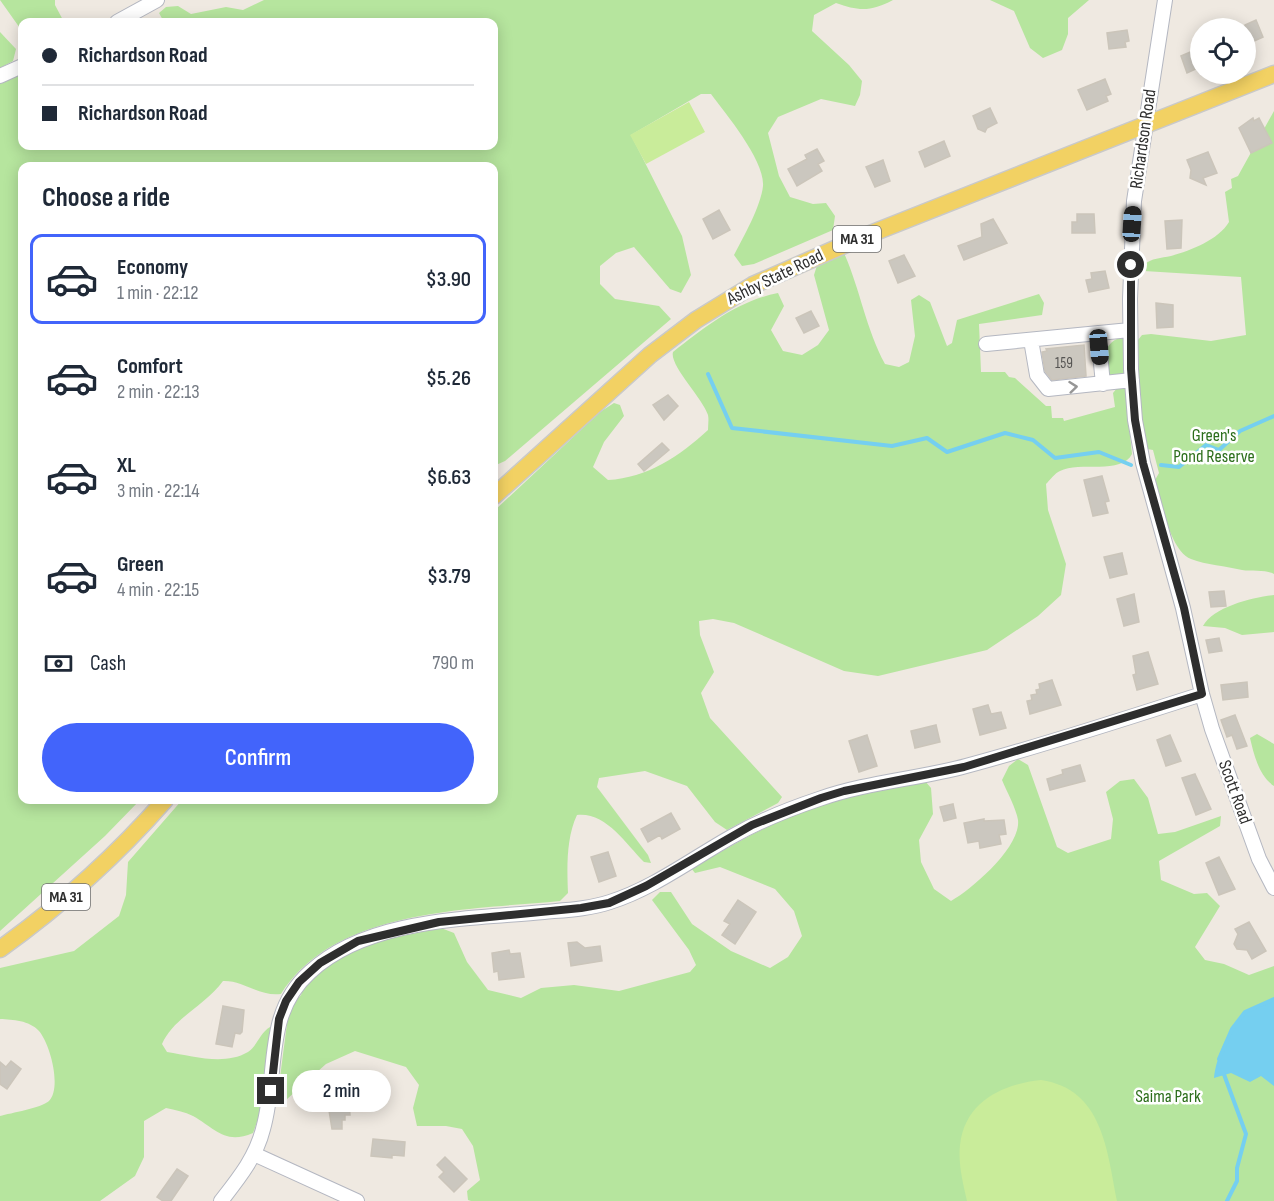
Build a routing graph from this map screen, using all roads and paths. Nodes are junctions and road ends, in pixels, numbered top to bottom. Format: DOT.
graph roads {
  1 [pos="157,0"];
  2 [pos="1165,0"];
  3 [pos="124,18"];
  4 [pos="18,68"];
  5 [pos="1274,74"];
  6 [pos="0,76"];
  7 [pos="1146,125"];
  8 [pos="1130,330"];
  9 [pos="1098,333"];
  10 [pos="1031,340"];
  11 [pos="986,344"];
  12 [pos="1132,380"];
  13 [pos="1103,384"];
  14 [pos="498,492"];
  15 [pos="1202,694"];
  16 [pos="161,804"];
  17 [pos="1274,888"];
  18 [pos="0,949"];
  19 [pos="254,1154"];
  20 [pos="221,1201"];
  21 [pos="357,1201"];
  1 -- 3 [label="street"];
  2 -- 7 [label="street, Richardson Road"];
  4 -- 6 [label="street"];
  5 -- 7 [label="main road, Ashby State Road / MA 31"];
  7 -- 8 [label="street, Richardson Road"];
  7 -- 14 [label="main road, Ashby State Road / MA 31"];
  8 -- 9 [label="street"];
  8 -- 12 [label="street, Richardson Road"];
  9 -- 10 [label="street"];
  9 -- 13 [label="street"];
  10 -- 11 [label="street"];
  10 -- 13 [label="street, one-way"];
  12 -- 13 [label="street"];
  12 -- 15 [label="street, Richardson Road"];
  15 -- 17 [label="street, Scott Road"];
  15 -- 19 [label="street"];
  16 -- 18 [label="main road, MA 31"];
  19 -- 20 [label="street"];
  19 -- 21 [label="street"];
}
